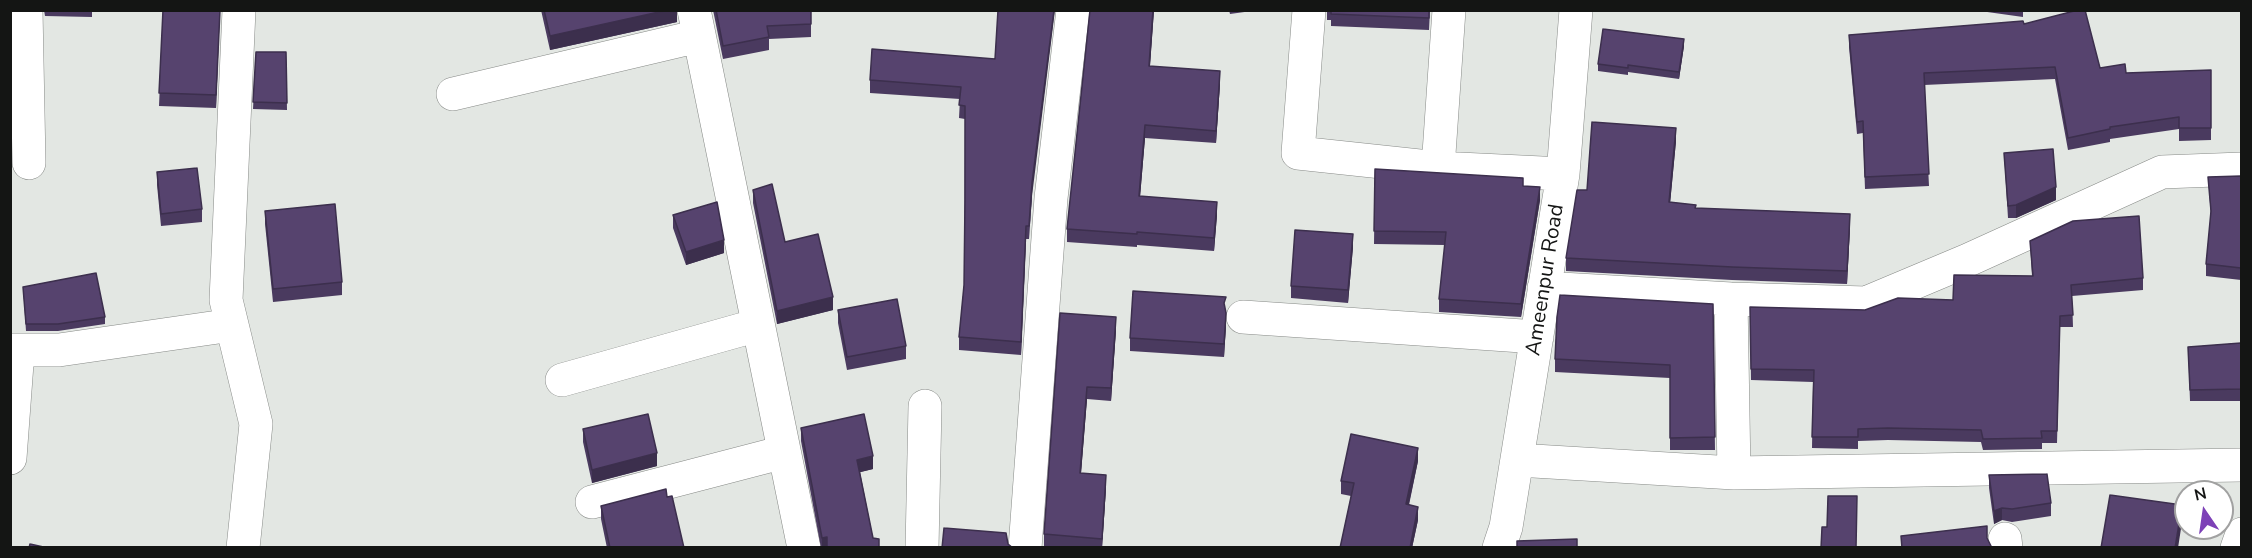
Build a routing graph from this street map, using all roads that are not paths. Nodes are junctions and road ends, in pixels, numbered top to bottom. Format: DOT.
graph roads {
  1 [pos="26,10"];
  2 [pos="239,10"];
  3 [pos="1073,10"];
  4 [pos="1309,10"];
  5 [pos="1449,10"];
  6 [pos="1576,10"];
  7 [pos="696,23"];
  8 [pos="453,94"];
  9 [pos="29,163"];
  10 [pos="1438,168"];
  11 [pos="2241,169"];
  12 [pos="1563,174"];
  13 [pos="1544,288"];
  14 [pos="1731,299"];
  15 [pos="1243,316"];
  16 [pos="232,325"];
  17 [pos="758,325"];
  18 [pos="1537,337"];
  19 [pos="14,350"];
  20 [pos="562,380"];
  21 [pos="925,406"];
  22 [pos="784,452"];
  23 [pos="10,458"];
  24 [pos="1517,460"];
  25 [pos="2241,465"];
  26 [pos="1734,473"];
  27 [pos="592,502"];
  28 [pos="2241,534"];
  29 [pos="243,548"];
  30 [pos="804,548"];
  31 [pos="922,548"];
  32 [pos="1025,548"];
  33 [pos="1499,548"];
  34 [pos="2237,548"];
  1 -- 9 [label="street"];
  2 -- 16 [label="street"];
  3 -- 32 [label="street"];
  4 -- 10 [label="street"];
  5 -- 10 [label="street"];
  6 -- 12 [label="street, Ameenpur Road"];
  7 -- 8 [label="street"];
  7 -- 17 [label="street"];
  10 -- 12 [label="street"];
  11 -- 14 [label="street"];
  12 -- 13 [label="street, Ameenpur Road"];
  13 -- 14 [label="street"];
  13 -- 18 [label="street, Ameenpur Road"];
  14 -- 26 [label="street"];
  15 -- 18 [label="street"];
  16 -- 19 [label="street"];
  16 -- 29 [label="street"];
  17 -- 20 [label="street"];
  17 -- 22 [label="street"];
  18 -- 24 [label="street, Ameenpur Road"];
  19 -- 23 [label="street"];
  21 -- 31 [label="street"];
  22 -- 27 [label="street"];
  22 -- 30 [label="street"];
  24 -- 26 [label="street"];
  24 -- 33 [label="street, Ameenpur Road"];
  25 -- 26 [label="street"];
  28 -- 34 [label="street"];
}
